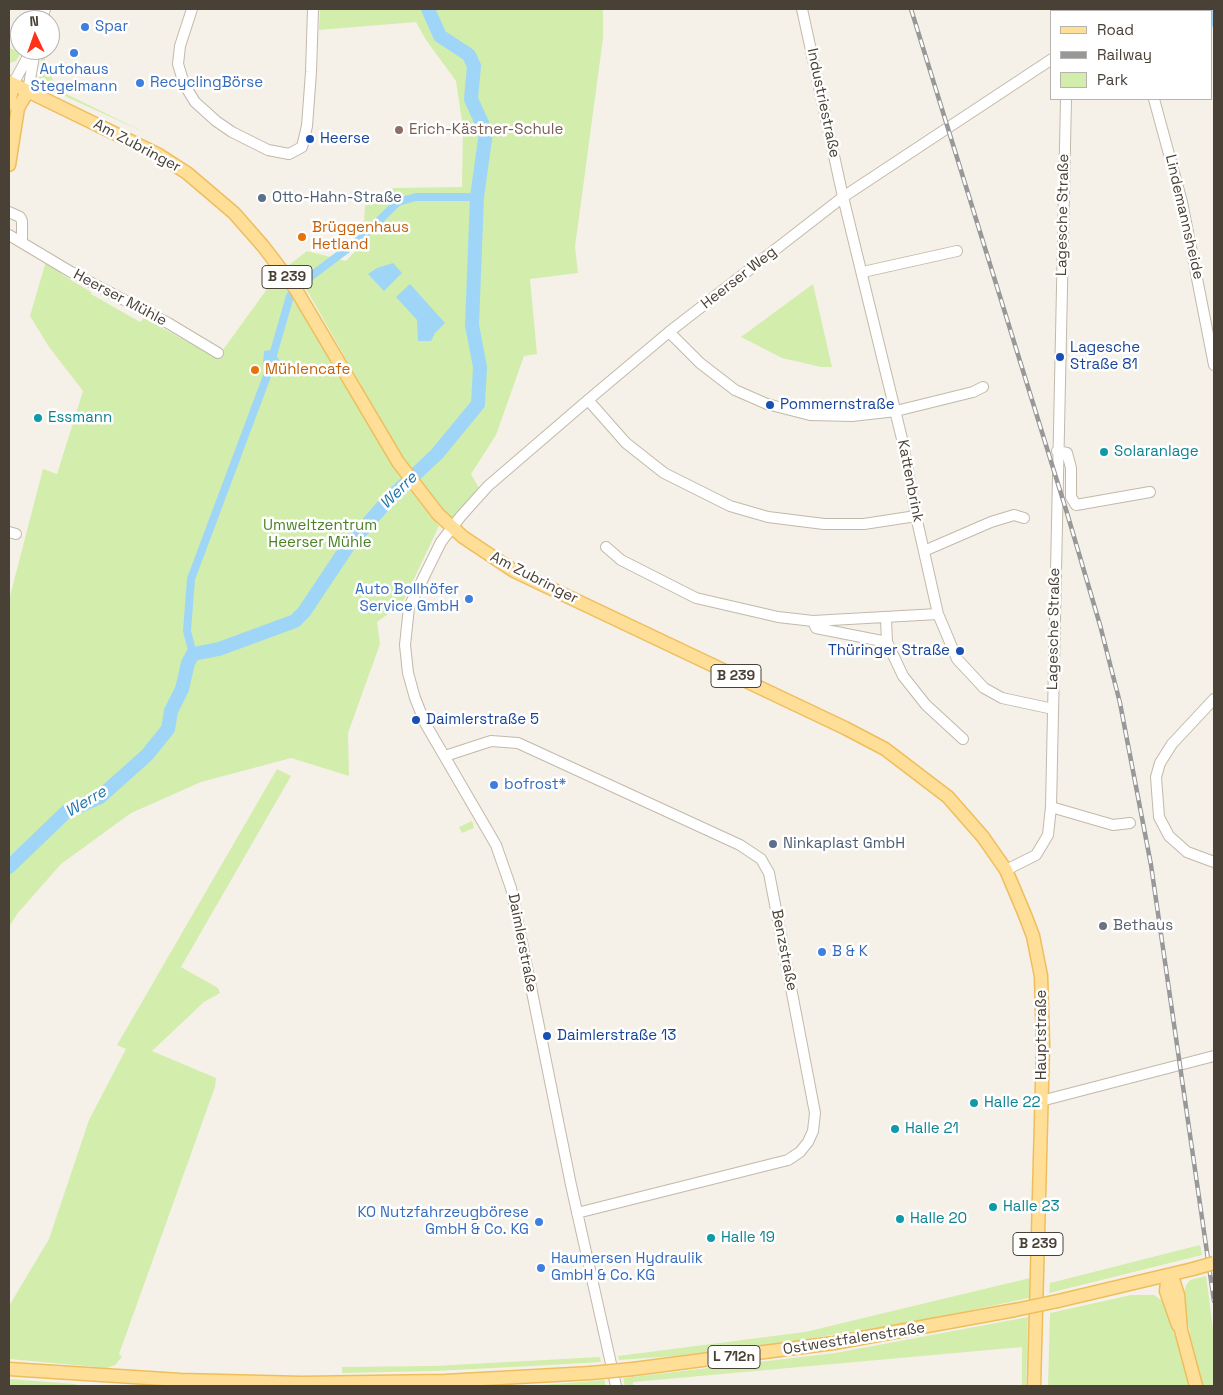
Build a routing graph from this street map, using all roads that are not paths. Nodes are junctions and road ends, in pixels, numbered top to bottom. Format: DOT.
graph roads {
  1 [pos="192,9"];
  2 [pos="313,9"];
  3 [pos="802,9"];
  4 [pos="26,60"];
  5 [pos="32,60"];
  6 [pos="1050,60"];
  7 [pos="11,83"];
  8 [pos="28,90"];
  9 [pos="1066,100"];
  10 [pos="1154,100"];
  11 [pos="9,104"];
  12 [pos="9,165"];
  13 [pos="843,198"];
  14 [pos="9,212"];
  15 [pos="9,234"];
  16 [pos="22,242"];
  17 [pos="957,251"];
  18 [pos="863,272"];
  19 [pos="669,332"];
  20 [pos="218,354"];
  21 [pos="1214,365"];
  22 [pos="983,387"];
  23 [pos="588,400"];
  24 [pos="896,411"];
  25 [pos="1057,451"];
  26 [pos="1150,492"];
  27 [pos="916,516"];
  28 [pos="1024,518"];
  29 [pos="452,528"];
  30 [pos="606,547"];
  31 [pos="924,551"];
  32 [pos="938,614"];
  33 [pos="886,619"];
  34 [pos="813,621"];
  35 [pos="887,642"];
  36 [pos="1214,699"];
  37 [pos="1052,710"];
  38 [pos="963,739"];
  39 [pos="445,756"];
  40 [pos="1051,807"];
  41 [pos="1130,823"];
  42 [pos="1214,862"];
  43 [pos="1006,870"];
  44 [pos="1214,1056"];
  45 [pos="1041,1101"];
  46 [pos="577,1213"];
  47 [pos="1214,1263"];
  48 [pos="1193,1269"];
  49 [pos="1168,1275"];
  50 [pos="1136,1283"];
  51 [pos="1173,1296"];
  52 [pos="9,1369"];
  53 [pos="616,1386"];
  54 [pos="1034,1386"];
  55 [pos="1196,1386"];
  1 -- 2 [label="street"];
  3 -- 13 [label="street, Industriestraße"];
  4 -- 7 [label="street"];
  5 -- 8 [label="street"];
  6 -- 13 [label="street, Heerser Weg"];
  7 -- 8 [label="main road, Am Zubringer / B 239"];
  7 -- 11 [label="main road"];
  8 -- 12 [label="main road"];
  8 -- 29 [label="main road, Am Zubringer / B 239"];
  9 -- 25 [label="street, Lagesche Straße"];
  10 -- 21 [label="street, Lindemannsheide"];
  13 -- 18 [label="street, Kattenbrink"];
  13 -- 19 [label="street, Heerser Weg"];
  14 -- 16 [label="street"];
  15 -- 16 [label="street, Heerser Mühle"];
  16 -- 20 [label="street, Heerser Mühle"];
  17 -- 18 [label="street"];
  18 -- 24 [label="street, Kattenbrink"];
  19 -- 23 [label="street, Heerser Weg"];
  19 -- 24 [label="street"];
  22 -- 24 [label="street"];
  23 -- 27 [label="street"];
  23 -- 29 [label="street, Heerser Weg"];
  24 -- 27 [label="street, Kattenbrink"];
  25 -- 26 [label="street"];
  25 -- 37 [label="street, Lagesche Straße"];
  27 -- 31 [label="street, Kattenbrink"];
  28 -- 31 [label="street"];
  29 -- 39 [label="street, Daimlerstraße"];
  29 -- 43 [label="main road, Am Zubringer / B 239"];
  30 -- 34 [label="street"];
  31 -- 32 [label="street, Kattenbrink"];
  32 -- 33 [label="street"];
  32 -- 37 [label="street, Kattenbrink"];
  33 -- 34 [label="street"];
  33 -- 35 [label="street"];
  34 -- 35 [label="street"];
  35 -- 38 [label="street"];
  36 -- 42 [label="street"];
  37 -- 40 [label="street, Lagesche Straße"];
  39 -- 46 [label="street, Daimlerstraße"];
  39 -- 46 [label="street, Benzstraße"];
  40 -- 41 [label="street"];
  40 -- 43 [label="street, Lagesche Straße"];
  43 -- 45 [label="main road, Hauptstraße / B 239"];
  44 -- 45 [label="street"];
  45 -- 54 [label="main road, Hauptstraße / B 239"];
  46 -- 53 [label="street, Daimlerstraße"];
  47 -- 48 [label="main road, Ostwestfalenstraße / L 712n, bridge"];
  48 -- 49 [label="main road, Ostwestfalenstraße / L 712n"];
  48 -- 51 [label="main road"];
  49 -- 50 [label="main road, Ostwestfalenstraße / L 712n"];
  49 -- 51 [label="main road"];
  50 -- 51 [label="main road"];
  50 -- 52 [label="main road, Ostwestfalenstraße / L 712n, bridge"];
  51 -- 55 [label="main road"];
}
